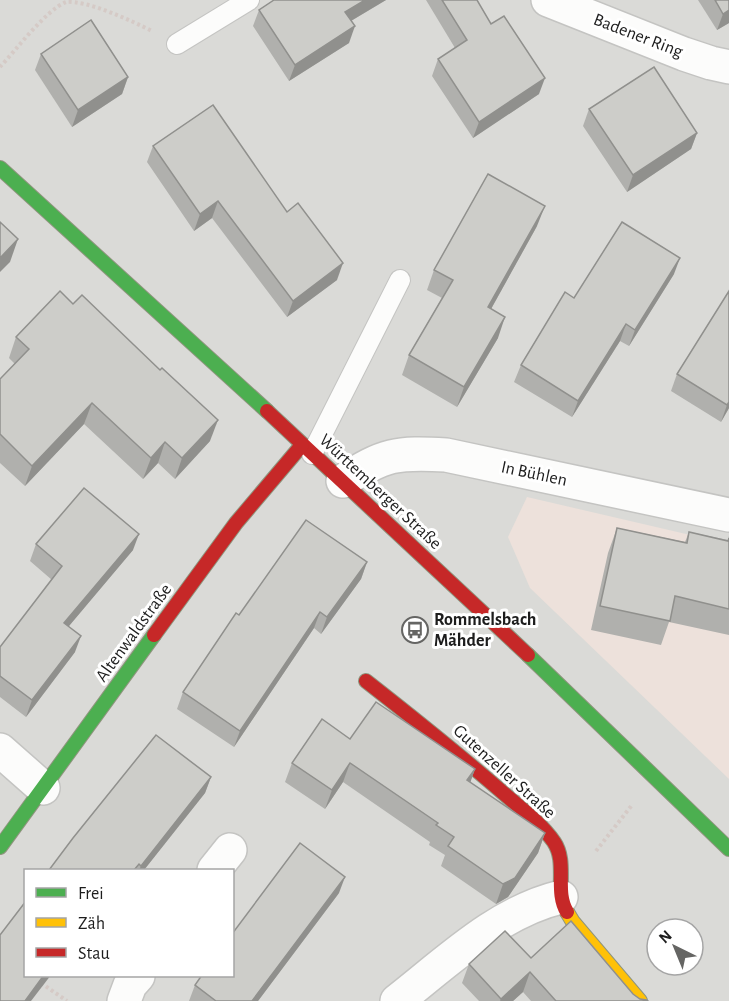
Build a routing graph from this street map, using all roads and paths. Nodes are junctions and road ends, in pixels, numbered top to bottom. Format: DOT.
graph roads {
  1 [pos="249,0"];
  2 [pos="548,0"];
  3 [pos="177,44"];
  4 [pos="0,67"];
  5 [pos="729,67"];
  6 [pos="0,168"];
  7 [pos="400,280"];
  8 [pos="307,449"];
  9 [pos="343,481"];
  10 [pos="729,515"];
  11 [pos="366,681"];
  12 [pos="0,750"];
  13 [pos="654,776"];
  14 [pos="43,788"];
  15 [pos="0,847"];
  16 [pos="729,849"];
  17 [pos="561,897"];
  18 [pos="137,977"];
  19 [pos="40,982"];
  20 [pos="67,1001"];
  21 [pos="124,1001"];
  22 [pos="397,1001"];
  23 [pos="640,1001"];
  1 -- 3 [label="lane"];
  2 -- 5 [label="street, Badener Ring"];
  3 -- 4 [label="path"];
  6 -- 8 [label="main road, Württemberger Straße"];
  7 -- 8 [label="lane"];
  8 -- 9 [label="main road, Württemberger Straße"];
  8 -- 14 [label="main road, Altenwaldstraße"];
  9 -- 10 [label="street, In Bühlen"];
  9 -- 13 [label="main road, Württemberger Straße"];
  11 -- 17 [label="main road, Gutenzeller Straße"];
  12 -- 14 [label="street"];
  13 -- 16 [label="main road, Württemberger Straße"];
  13 -- 17 [label="path"];
  14 -- 15 [label="main road, Altenwaldstraße"];
  17 -- 22 [label="street"];
  17 -- 23 [label="main road, Gutenzeller Straße"];
  18 -- 21 [label="street"];
  19 -- 20 [label="path"];
}
